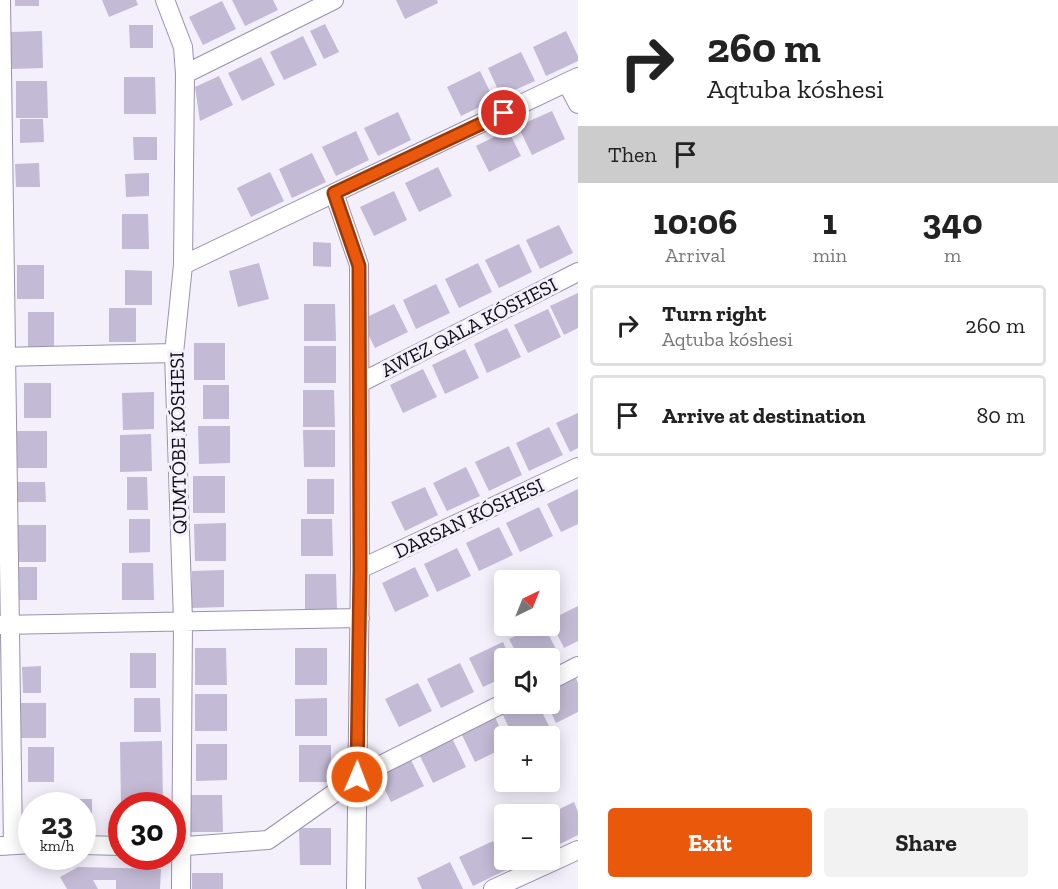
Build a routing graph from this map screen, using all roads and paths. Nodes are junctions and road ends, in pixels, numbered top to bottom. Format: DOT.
graph roads {
  1 [pos="1,0"];
  2 [pos="165,0"];
  3 [pos="334,0"];
  4 [pos="185,74"];
  5 [pos="572,80"];
  6 [pos="578,104"];
  7 [pos="334,193"];
  8 [pos="183,265"];
  9 [pos="578,272"];
  10 [pos="174,353"];
  11 [pos="2,357"];
  12 [pos="360,383"];
  13 [pos="578,467"];
  14 [pos="360,569"];
  15 [pos="360,618"];
  16 [pos="183,621"];
  17 [pos="5,624"];
  18 [pos="578,666"];
  19 [pos="560,675"];
  20 [pos="494,708"];
  21 [pos="357,777"];
  22 [pos="178,792"];
  23 [pos="15,845"];
  24 [pos="186,846"];
  25 [pos="578,850"];
  26 [pos="179,870"];
  27 [pos="181,889"];
  28 [pos="356,889"];
  29 [pos="493,889"];
  1 -- 11 [label="street"];
  2 -- 4 [label="street, QUMTÓBE KÓSHESI"];
  3 -- 4 [label="street"];
  4 -- 8 [label="street, QUMTÓBE KÓSHESI"];
  5 -- 6 [label="street"];
  5 -- 7 [label="street"];
  7 -- 8 [label="street"];
  7 -- 12 [label="street"];
  8 -- 10 [label="street, QUMTÓBE KÓSHESI"];
  9 -- 12 [label="street, AWEZ QALA KÓSHESI"];
  10 -- 11 [label="street"];
  10 -- 16 [label="street, QUMTÓBE KÓSHESI"];
  11 -- 17 [label="street"];
  12 -- 14 [label="street"];
  13 -- 14 [label="street, DARSAN KÓSHESI"];
  14 -- 15 [label="street"];
  15 -- 16 [label="street"];
  15 -- 21 [label="street"];
  16 -- 17 [label="street"];
  16 -- 22 [label="street, QUMTÓBE KÓSHESI"];
  17 -- 23 [label="street"];
  18 -- 19 [label="street"];
  20 -- 21 [label="street"];
  21 -- 24 [label="street"];
  21 -- 28 [label="street"];
  25 -- 29 [label="street"];
  26 -- 27 [label="street, QUMTÓBE KÓSHESI"];
}
